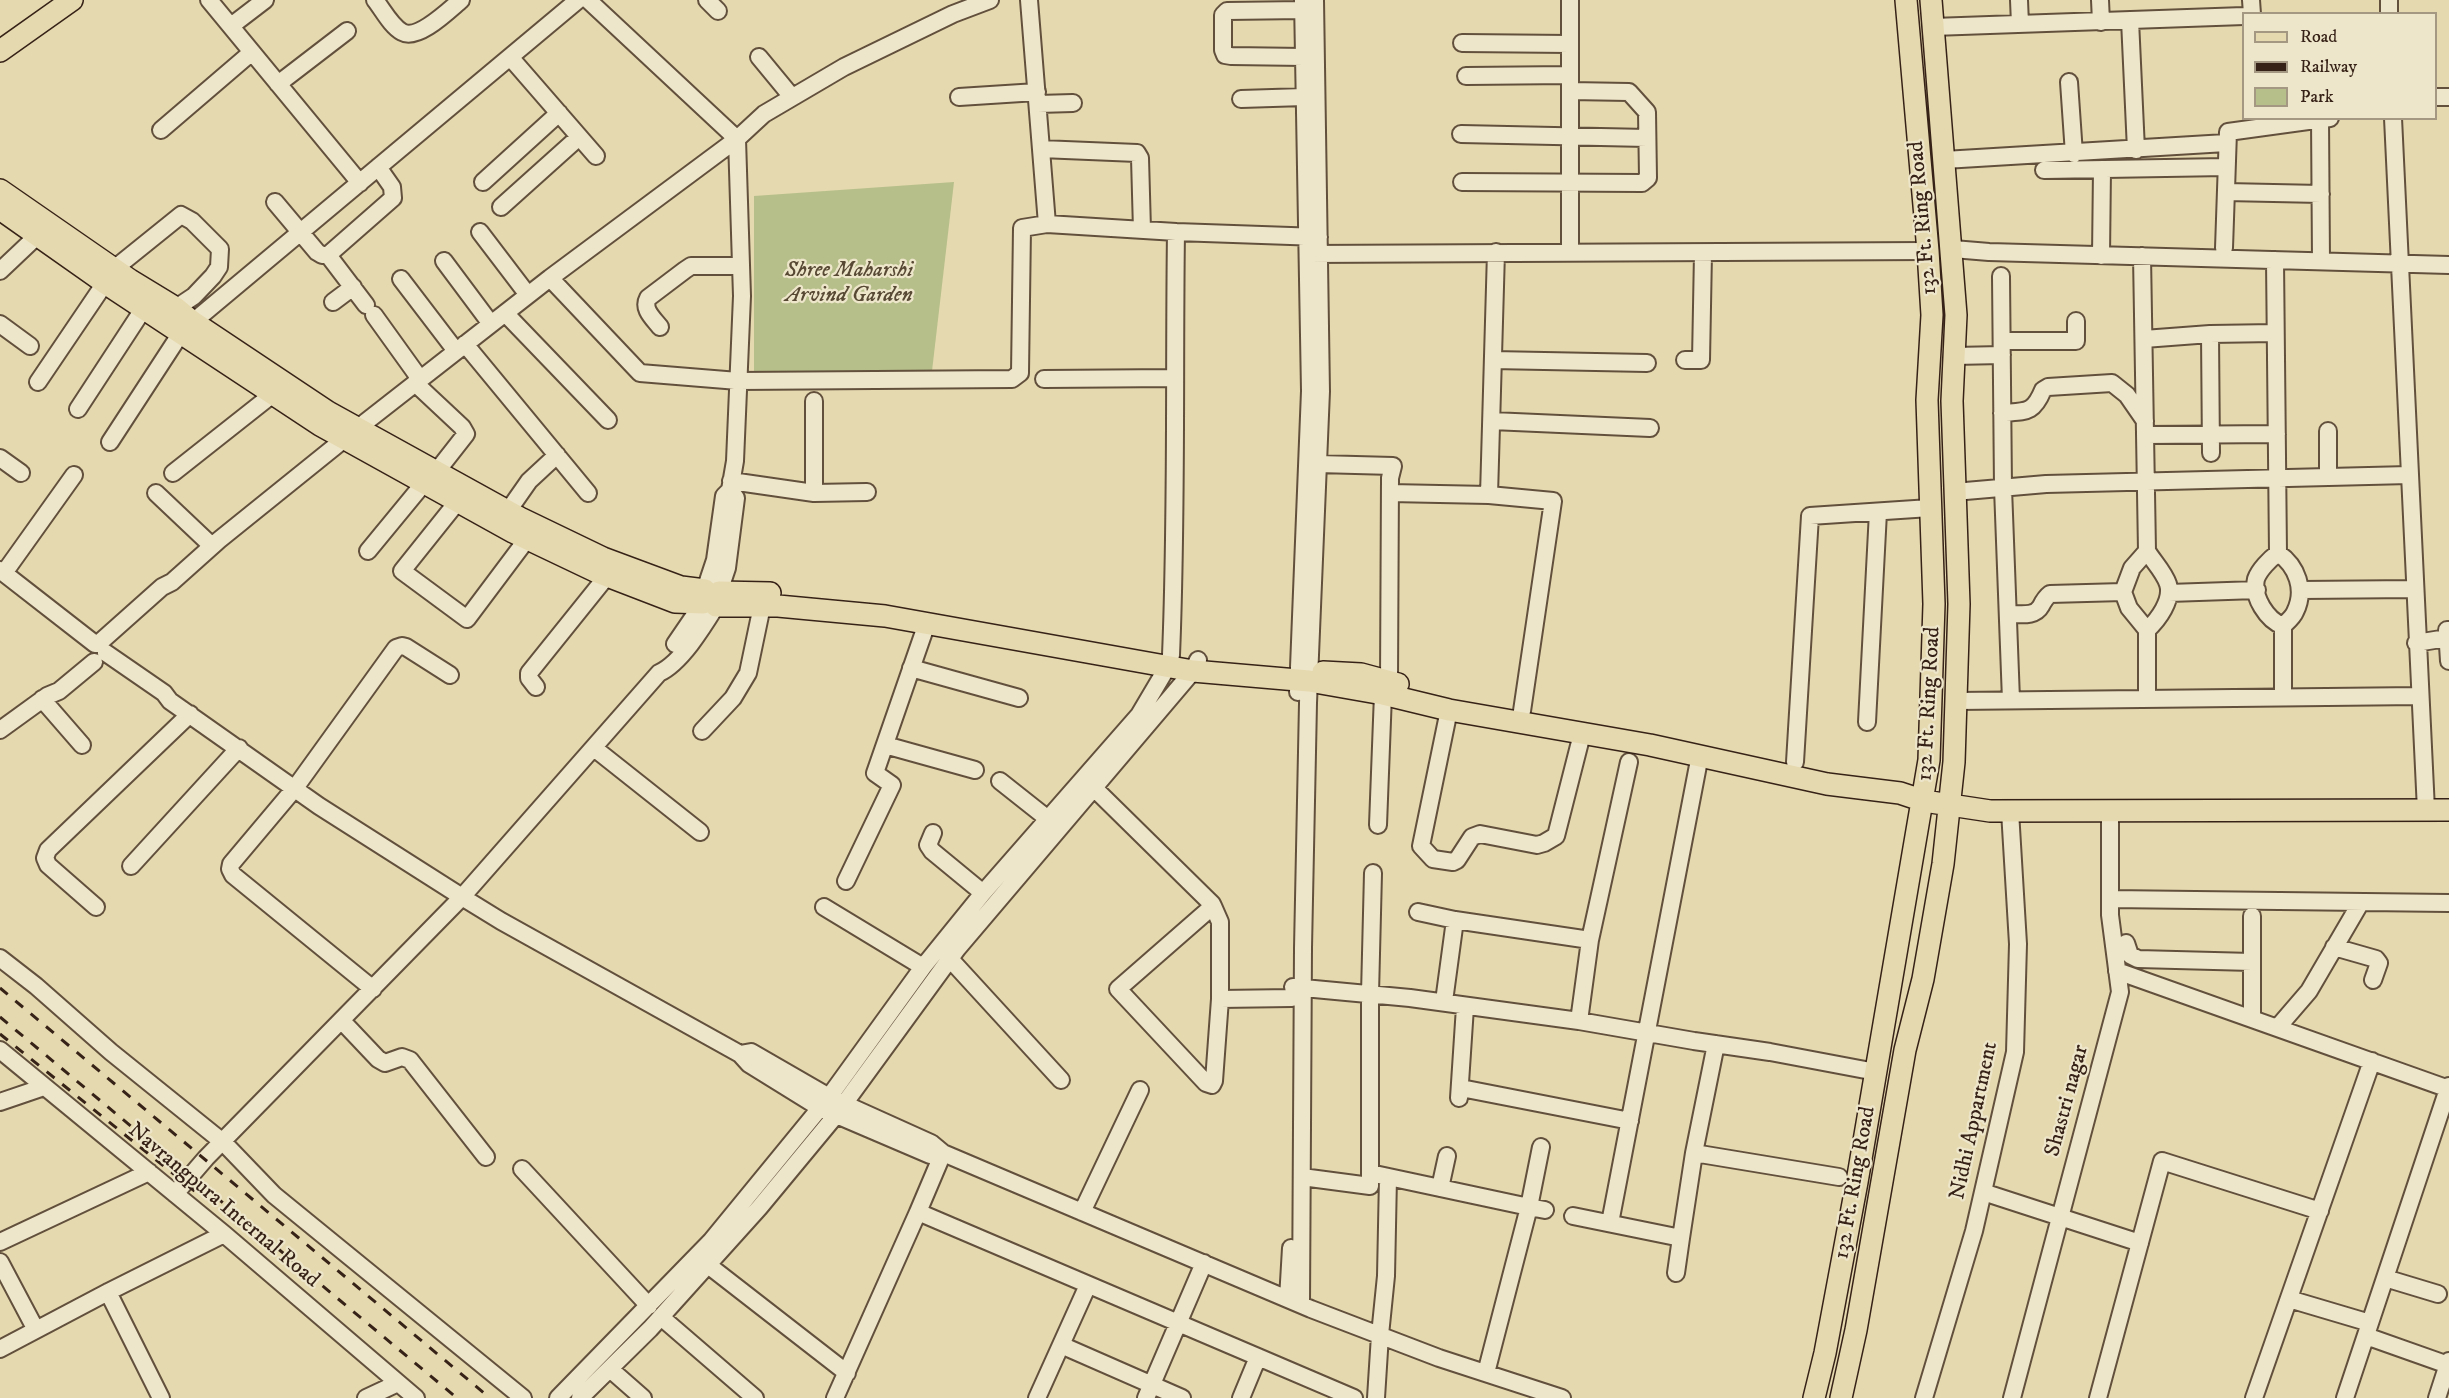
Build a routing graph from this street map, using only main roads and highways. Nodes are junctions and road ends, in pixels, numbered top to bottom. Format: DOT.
graph roads {
  1 [pos="57,0"];
  2 [pos="72,0"];
  3 [pos="1906,0"];
  4 [pos="1931,0"];
  5 [pos="0,39"];
  6 [pos="0,51"];
  7 [pos="0,190"];
  8 [pos="0,209"];
  9 [pos="110,276"];
  10 [pos="187,328"];
  11 [pos="351,433"];
  12 [pos="431,477"];
  13 [pos="711,598"];
  14 [pos="1170,661"];
  15 [pos="1386,688"];
  16 [pos="1925,794"];
  17 [pos="1951,798"];
  18 [pos="2449,800"];
  19 [pos="2425,805"];
  20 [pos="2449,810"];
  21 [pos="1814,1398"];
  22 [pos="1841,1398"];
  1 -- 5 [label="main road"];
  2 -- 6 [label="main road"];
  3 -- 16 [label="main road, 132 Ft. Ring Road"];
  4 -- 17 [label="main road, 132 Ft. Ring Road"];
  7 -- 9 [label="main road"];
  8 -- 9 [label="main road"];
  9 -- 10 [label="main road"];
  9 -- 10 [label="main road"];
  10 -- 11 [label="main road"];
  10 -- 11 [label="main road"];
  11 -- 12 [label="main road"];
  12 -- 13 [label="main road"];
  12 -- 13 [label="main road"];
  13 -- 14 [label="main road"];
  13 -- 14 [label="main road"];
  14 -- 15 [label="main road"];
  15 -- 16 [label="main road"];
  15 -- 16 [label="main road"];
  16 -- 17 [label="main road"];
  16 -- 21 [label="main road, 132 Ft. Ring Road"];
  17 -- 19 [label="main road"];
  17 -- 19 [label="main road"];
  17 -- 22 [label="main road, 132 Ft. Ring Road"];
  18 -- 19 [label="main road"];
  19 -- 20 [label="main road"];
}
